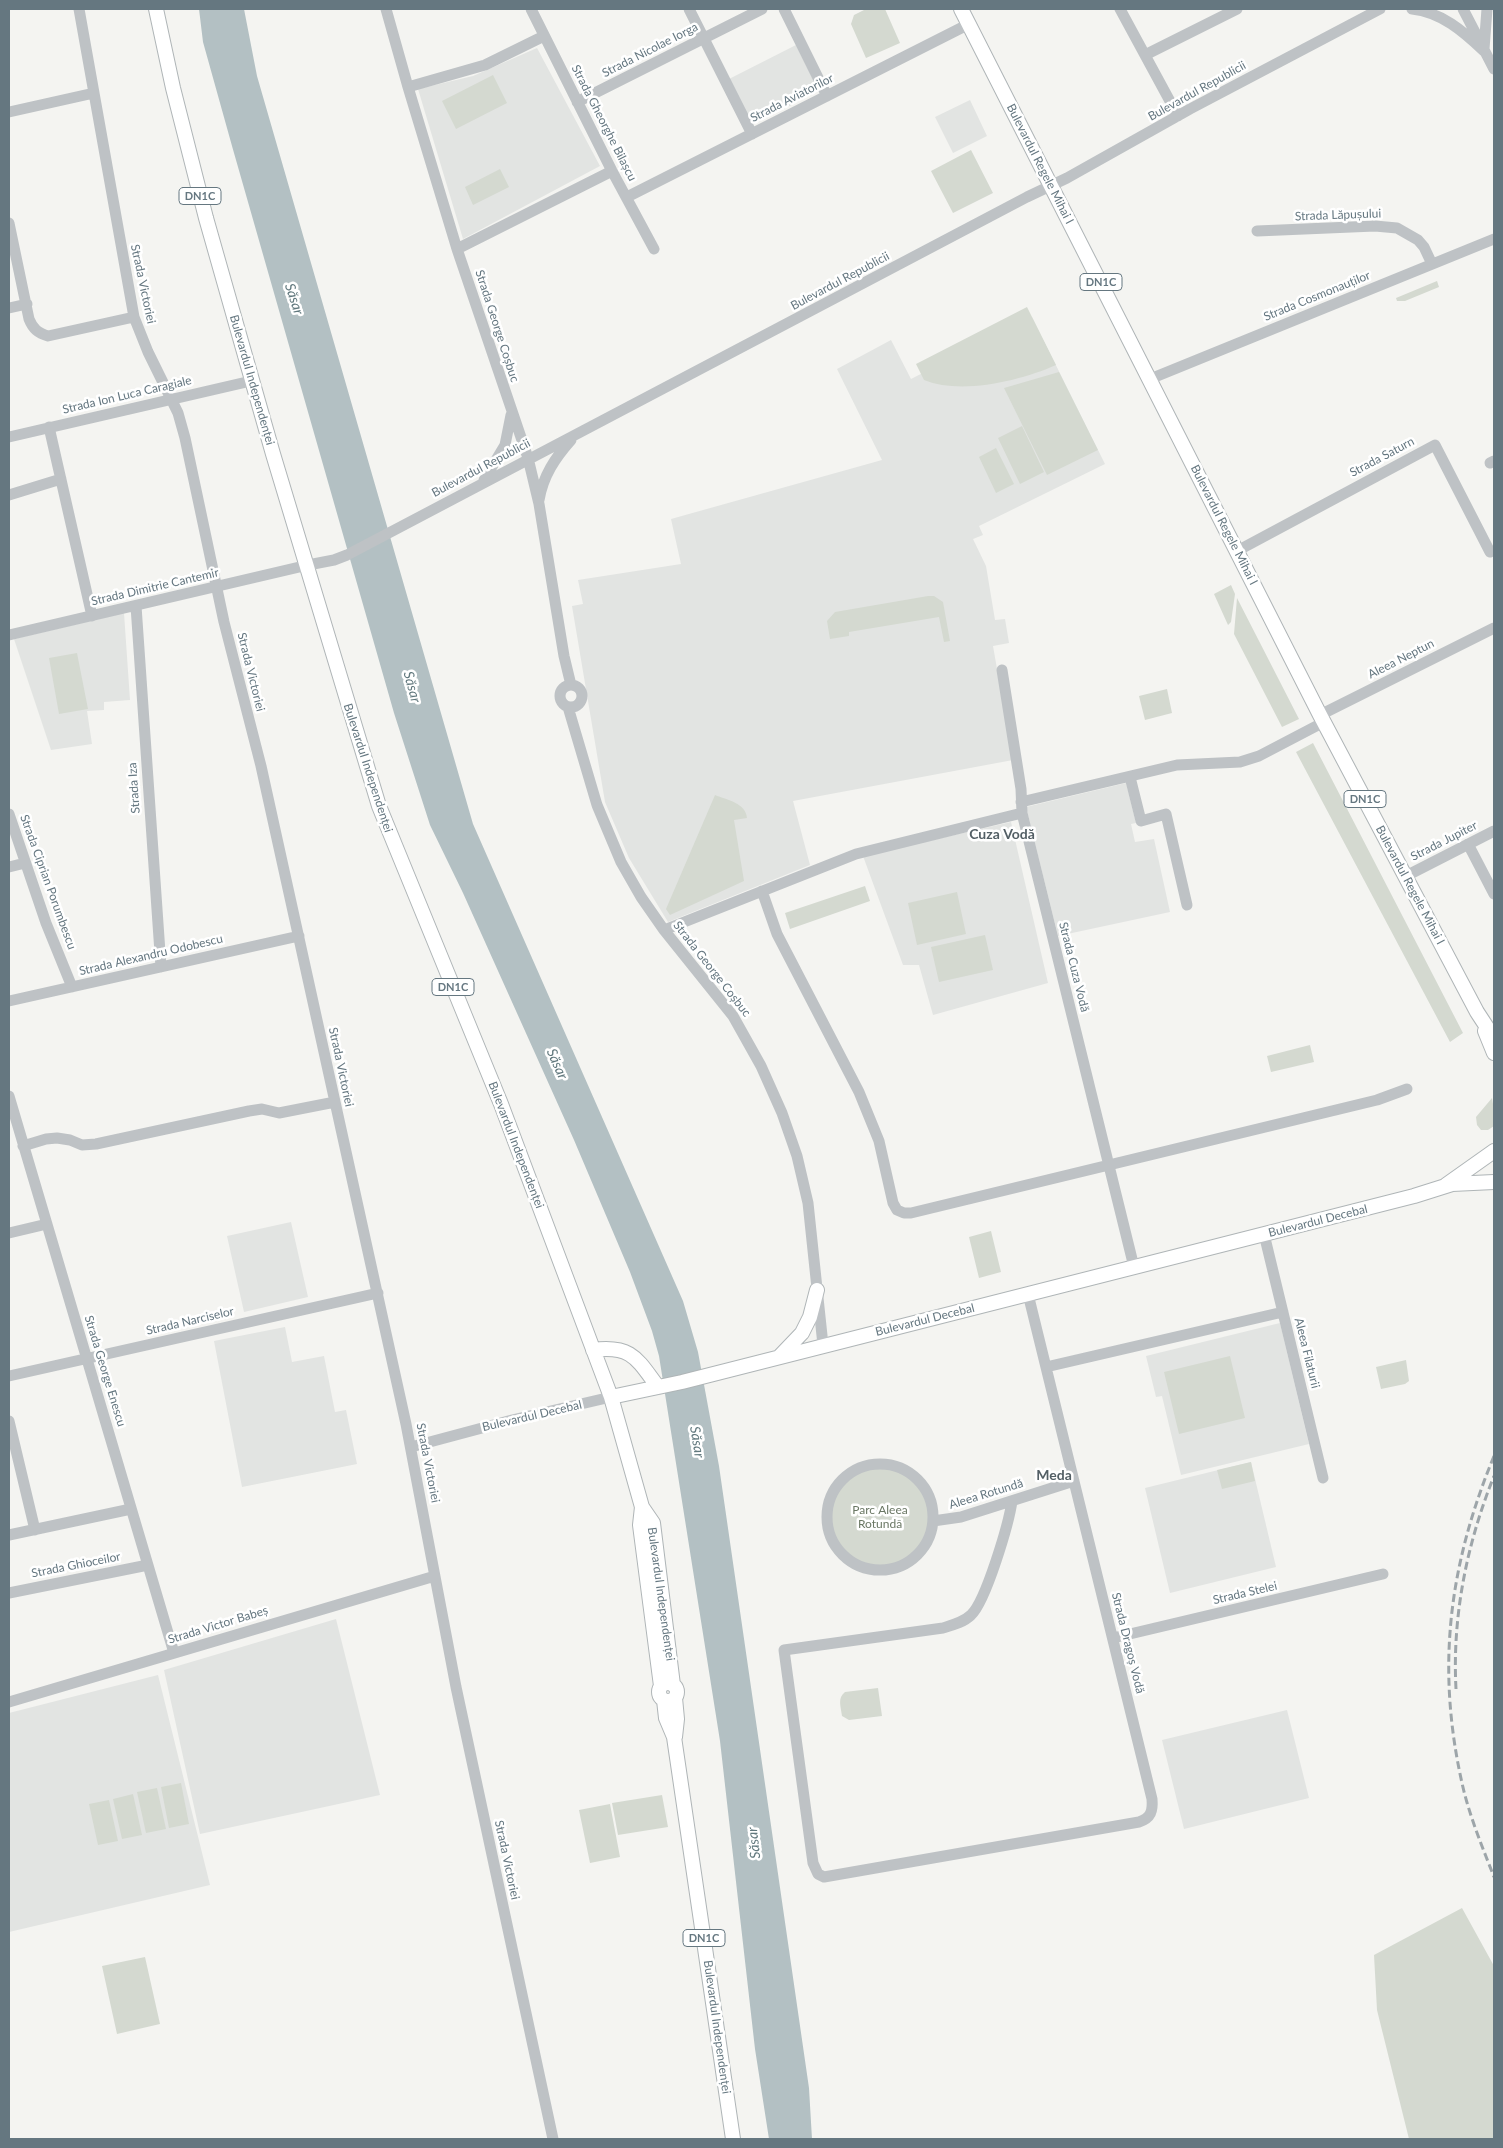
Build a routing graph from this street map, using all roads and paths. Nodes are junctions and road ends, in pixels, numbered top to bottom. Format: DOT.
graph roads {
  1 [pos="79,9"];
  2 [pos="156,9"];
  3 [pos="386,9"];
  4 [pos="690,9"];
  5 [pos="762,9"];
  6 [pos="784,9"];
  7 [pos="961,9"];
  8 [pos="1120,9"];
  9 [pos="1237,9"];
  10 [pos="1380,9"];
  11 [pos="1384,9"];
  12 [pos="1412,9"];
  13 [pos="1463,9"];
  14 [pos="1486,9"];
  15 [pos="536,10"];
  16 [pos="971,28"];
  17 [pos="544,36"];
  18 [pos="704,38"];
  19 [pos="1484,51"];
  20 [pos="1145,55"];
  21 [pos="1494,69"];
  22 [pos="408,87"];
  23 [pos="94,93"];
  24 [pos="827,96"];
  25 [pos="577,102"];
  26 [pos="9,112"];
  27 [pos="1178,116"];
  28 [pos="752,134"];
  29 [pos="612,171"];
  30 [pos="1051,186"];
  31 [pos="628,196"];
  32 [pos="9,223"];
  33 [pos="1257,231"];
  34 [pos="1494,239"];
  35 [pos="457,249"];
  36 [pos="654,249"];
  37 [pos="1432,264"];
  38 [pos="27,304"];
  39 [pos="9,308"];
  40 [pos="134,317"];
  41 [pos="1150,379"];
  42 [pos="251,381"];
  43 [pos="172,399"];
  44 [pos="511,413"];
  45 [pos="49,427"];
  46 [pos="575,436"];
  47 [pos="9,437"];
  48 [pos="528,458"];
  49 [pos="61,479"];
  50 [pos="483,481"];
  51 [pos="9,494"];
  52 [pos="539,504"];
  53 [pos="1236,552"];
  54 [pos="1490,552"];
  55 [pos="308,565"];
  56 [pos="217,587"];
  57 [pos="136,606"];
  58 [pos="92,616"];
  59 [pos="1494,628"];
  60 [pos="9,635"];
  61 [pos="1002,670"];
  62 [pos="567,686"];
  63 [pos="571,706"];
  64 [pos="1322,718"];
  65 [pos="1130,777"];
  66 [pos="1022,807"];
  67 [pos="9,814"];
  68 [pos="1494,831"];
  69 [pos="1468,844"];
  70 [pos="24,863"];
  71 [pos="9,867"];
  72 [pos="1406,876"];
  73 [pos="762,891"];
  74 [pos="1494,894"];
  75 [pos="1187,905"];
  76 [pos="664,930"];
  77 [pos="298,936"];
  78 [pos="160,967"];
  79 [pos="72,987"];
  80 [pos="9,1002"];
  81 [pos="1477,1012"];
  82 [pos="1494,1038"];
  83 [pos="1494,1053"];
  84 [pos="1407,1089"];
  85 [pos="9,1096"];
  86 [pos="335,1102"];
  87 [pos="1494,1144"];
  88 [pos="24,1146"];
  89 [pos="1490,1154"];
  90 [pos="1109,1165"];
  91 [pos="1494,1182"];
  92 [pos="1438,1190"];
  93 [pos="47,1224"];
  94 [pos="9,1233"];
  95 [pos="1264,1234"];
  96 [pos="1134,1267"];
  97 [pos="817,1290"];
  98 [pos="378,1293"];
  99 [pos="1028,1294"];
  100 [pos="1283,1312"];
  101 [pos="823,1345"];
  102 [pos="593,1350"];
  103 [pos="780,1356"];
  104 [pos="86,1359"];
  105 [pos="1046,1367"];
  106 [pos="9,1376"];
  107 [pos="658,1387"];
  108 [pos="611,1398"];
  109 [pos="9,1421"];
  110 [pos="411,1446"];
  111 [pos="1324,1478"];
  112 [pos="1074,1482"];
  113 [pos="1012,1501"];
  114 [pos="131,1509"];
  115 [pos="933,1521"];
  116 [pos="35,1530"];
  117 [pos="9,1535"];
  118 [pos="148,1564"];
  119 [pos="1383,1574"];
  120 [pos="435,1576"];
  121 [pos="9,1593"];
  122 [pos="1112,1638"];
  123 [pos="174,1653"];
  124 [pos="9,1702"];
  125 [pos="553,2139"];
  126 [pos="733,2139"];
  1 -- 23 [label="street, Strada Victoriei"];
  2 -- 42 [label="main road, Bulevardul Independenței / DN1C"];
  3 -- 22 [label="street, Strada George Coșbuc"];
  4 -- 18 [label="street"];
  5 -- 18 [label="street, Strada Nicolae Iorga"];
  6 -- 24 [label="street"];
  7 -- 16 [label="main road, Bulevardul Regele Mihai I / DN1C"];
  8 -- 20 [label="street"];
  9 -- 20 [label="street"];
  10 -- 11 [label="street"];
  10 -- 27 [label="street, Bulevardul Republicii"];
  12 -- 19 [label="street"];
  13 -- 19 [label="street"];
  14 -- 19 [label="street"];
  15 -- 17 [label="street, Strada Gheorghe Bilașcu"];
  16 -- 24 [label="street, Strada Aviatorilor"];
  16 -- 30 [label="main road, Bulevardul Regele Mihai I / DN1C"];
  17 -- 22 [label="street"];
  17 -- 25 [label="street, Strada Gheorghe Bilașcu"];
  18 -- 25 [label="street, Strada Nicolae Iorga"];
  18 -- 28 [label="street"];
  19 -- 21 [label="street"];
  20 -- 27 [label="street"];
  22 -- 35 [label="street, Strada George Coșbuc"];
  23 -- 26 [label="street"];
  23 -- 40 [label="street, Strada Victoriei"];
  24 -- 28 [label="street, Strada Aviatorilor"];
  25 -- 29 [label="street, Strada Gheorghe Bilașcu"];
  27 -- 30 [label="street, Bulevardul Republicii"];
  28 -- 31 [label="street, Strada Aviatorilor"];
  29 -- 31 [label="street, Strada Gheorghe Bilașcu"];
  29 -- 35 [label="street"];
  30 -- 41 [label="main road, Bulevardul Regele Mihai I / DN1C"];
  30 -- 46 [label="street, Bulevardul Republicii"];
  31 -- 36 [label="street, Strada Gheorghe Bilașcu"];
  32 -- 38 [label="street"];
  33 -- 37 [label="street, Strada Lăpușului"];
  34 -- 37 [label="street, Strada Cosmonauților"];
  35 -- 44 [label="street, Strada George Coșbuc"];
  37 -- 41 [label="street, Strada Cosmonauților"];
  38 -- 39 [label="street"];
  38 -- 40 [label="street"];
  40 -- 43 [label="street, Strada Victoriei"];
  41 -- 53 [label="main road, Bulevardul Regele Mihai I / DN1C"];
  42 -- 43 [label="street, Strada Ion Luca Caragiale"];
  42 -- 55 [label="main road, Bulevardul Independenței / DN1C"];
  43 -- 45 [label="street, Strada Ion Luca Caragiale"];
  43 -- 56 [label="street, Strada Victoriei"];
  44 -- 48 [label="street, Strada George Coșbuc"];
  44 -- 50 [label="street"];
  45 -- 47 [label="street, Strada Ion Luca Caragiale"];
  45 -- 49 [label="street"];
  46 -- 48 [label="street, Bulevardul Republicii"];
  46 -- 52 [label="street"];
  48 -- 50 [label="street, Bulevardul Republicii"];
  48 -- 52 [label="street, Strada George Coșbuc"];
  49 -- 51 [label="street"];
  49 -- 58 [label="street"];
  50 -- 55 [label="street, Bulevardul Republicii"];
  52 -- 62 [label="street, Strada George Coșbuc"];
  53 -- 54 [label="street, Strada Saturn"];
  53 -- 64 [label="main road, Bulevardul Regele Mihai I / DN1C"];
  55 -- 56 [label="street, Strada Dimitrie Cantemir"];
  55 -- 102 [label="main road, Bulevardul Independenței / DN1C"];
  56 -- 57 [label="street, Strada Dimitrie Cantemir"];
  56 -- 77 [label="street, Strada Victoriei"];
  57 -- 58 [label="street, Strada Dimitrie Cantemir"];
  57 -- 78 [label="street, Strada Iza"];
  58 -- 60 [label="street, Strada Dimitrie Cantemir"];
  59 -- 64 [label="street, Aleea Neptun"];
  61 -- 66 [label="street, Strada Cuza Vodă"];
  62 -- 63 [label="street, Strada George Coșbuc"];
  62 -- 63 [label="street, Strada George Coșbuc"];
  63 -- 76 [label="street, Strada George Coșbuc"];
  64 -- 65 [label="street, Aleea Neptun"];
  64 -- 72 [label="main road, Bulevardul Regele Mihai I / DN1C"];
  65 -- 66 [label="street, Aleea Neptun"];
  65 -- 75 [label="street"];
  66 -- 73 [label="street, Aleea Neptun"];
  66 -- 90 [label="street, Strada Cuza Vodă"];
  67 -- 70 [label="street, Strada Ciprian Porumbescu"];
  68 -- 69 [label="street, Strada Jupiter"];
  69 -- 72 [label="street, Strada Jupiter"];
  69 -- 74 [label="street"];
  70 -- 71 [label="street"];
  70 -- 79 [label="street, Strada Ciprian Porumbescu"];
  72 -- 81 [label="main road, Bulevardul Regele Mihai I / DN1C"];
  73 -- 76 [label="street, Aleea Neptun"];
  73 -- 90 [label="street"];
  76 -- 97 [label="street, Strada George Coșbuc"];
  77 -- 78 [label="street, Strada Alexandru Odobescu"];
  77 -- 86 [label="street, Strada Victoriei"];
  78 -- 79 [label="street, Strada Alexandru Odobescu"];
  79 -- 80 [label="street, Strada Alexandru Odobescu"];
  81 -- 82 [label="main road, Bulevardul Regele Mihai I / DN1C"];
  81 -- 83 [label="main road, DN1C"];
  84 -- 90 [label="street"];
  85 -- 88 [label="street, Strada George Enescu"];
  86 -- 88 [label="street"];
  86 -- 98 [label="street, Strada Victoriei"];
  87 -- 89 [label="main road"];
  88 -- 93 [label="street, Strada George Enescu"];
  89 -- 92 [label="main road, Bulevardul Decebal"];
  90 -- 96 [label="street, Strada Cuza Vodă"];
  91 -- 92 [label="main road, Bulevardul Decebal"];
  92 -- 95 [label="main road, Bulevardul Decebal"];
  93 -- 94 [label="street"];
  93 -- 104 [label="street, Strada George Enescu"];
  95 -- 96 [label="main road, Bulevardul Decebal"];
  95 -- 100 [label="street, Aleea Filaturii"];
  96 -- 99 [label="main road, Bulevardul Decebal"];
  97 -- 101 [label="street, Strada George Coșbuc"];
  97 -- 103 [label="main road"];
  98 -- 104 [label="street, Strada Narciselor"];
  98 -- 110 [label="street, Strada Victoriei"];
  99 -- 101 [label="main road, Bulevardul Decebal"];
  99 -- 105 [label="street, Strada Dragoș Vodă"];
  100 -- 105 [label="street"];
  100 -- 111 [label="street, Aleea Filaturii"];
  101 -- 103 [label="main road, Bulevardul Decebal"];
  102 -- 107 [label="main road"];
  102 -- 108 [label="main road, Bulevardul Independenței / DN1C"];
  103 -- 107 [label="main road, Bulevardul Decebal"];
  104 -- 106 [label="street, Strada Narciselor"];
  104 -- 114 [label="street, Strada George Enescu"];
  105 -- 112 [label="street, Strada Dragoș Vodă"];
  107 -- 108 [label="main road, Bulevardul Decebal"];
  108 -- 110 [label="street, Bulevardul Decebal"];
  108 -- 126 [label="main road, Bulevardul Independenței / DN1C"];
  109 -- 116 [label="street"];
  110 -- 120 [label="street, Strada Victoriei"];
  112 -- 113 [label="street, Aleea Rotundă"];
  112 -- 122 [label="street, Strada Dragoș Vodă"];
  113 -- 115 [label="street, Aleea Rotundă"];
  113 -- 122 [label="street, Strada Dragoș Vodă"];
  114 -- 116 [label="street"];
  114 -- 118 [label="street, Strada George Enescu"];
  115 -- 115 [label="street, Aleea Rotundă"];
  116 -- 117 [label="street"];
  118 -- 121 [label="street, Strada Ghioceilor"];
  118 -- 123 [label="street, Strada George Enescu"];
  119 -- 122 [label="street, Strada Stelei"];
  120 -- 123 [label="street, Strada Victor Babeș"];
  120 -- 125 [label="street, Strada Victoriei"];
  123 -- 124 [label="street, Strada Victor Babeș"];
}
